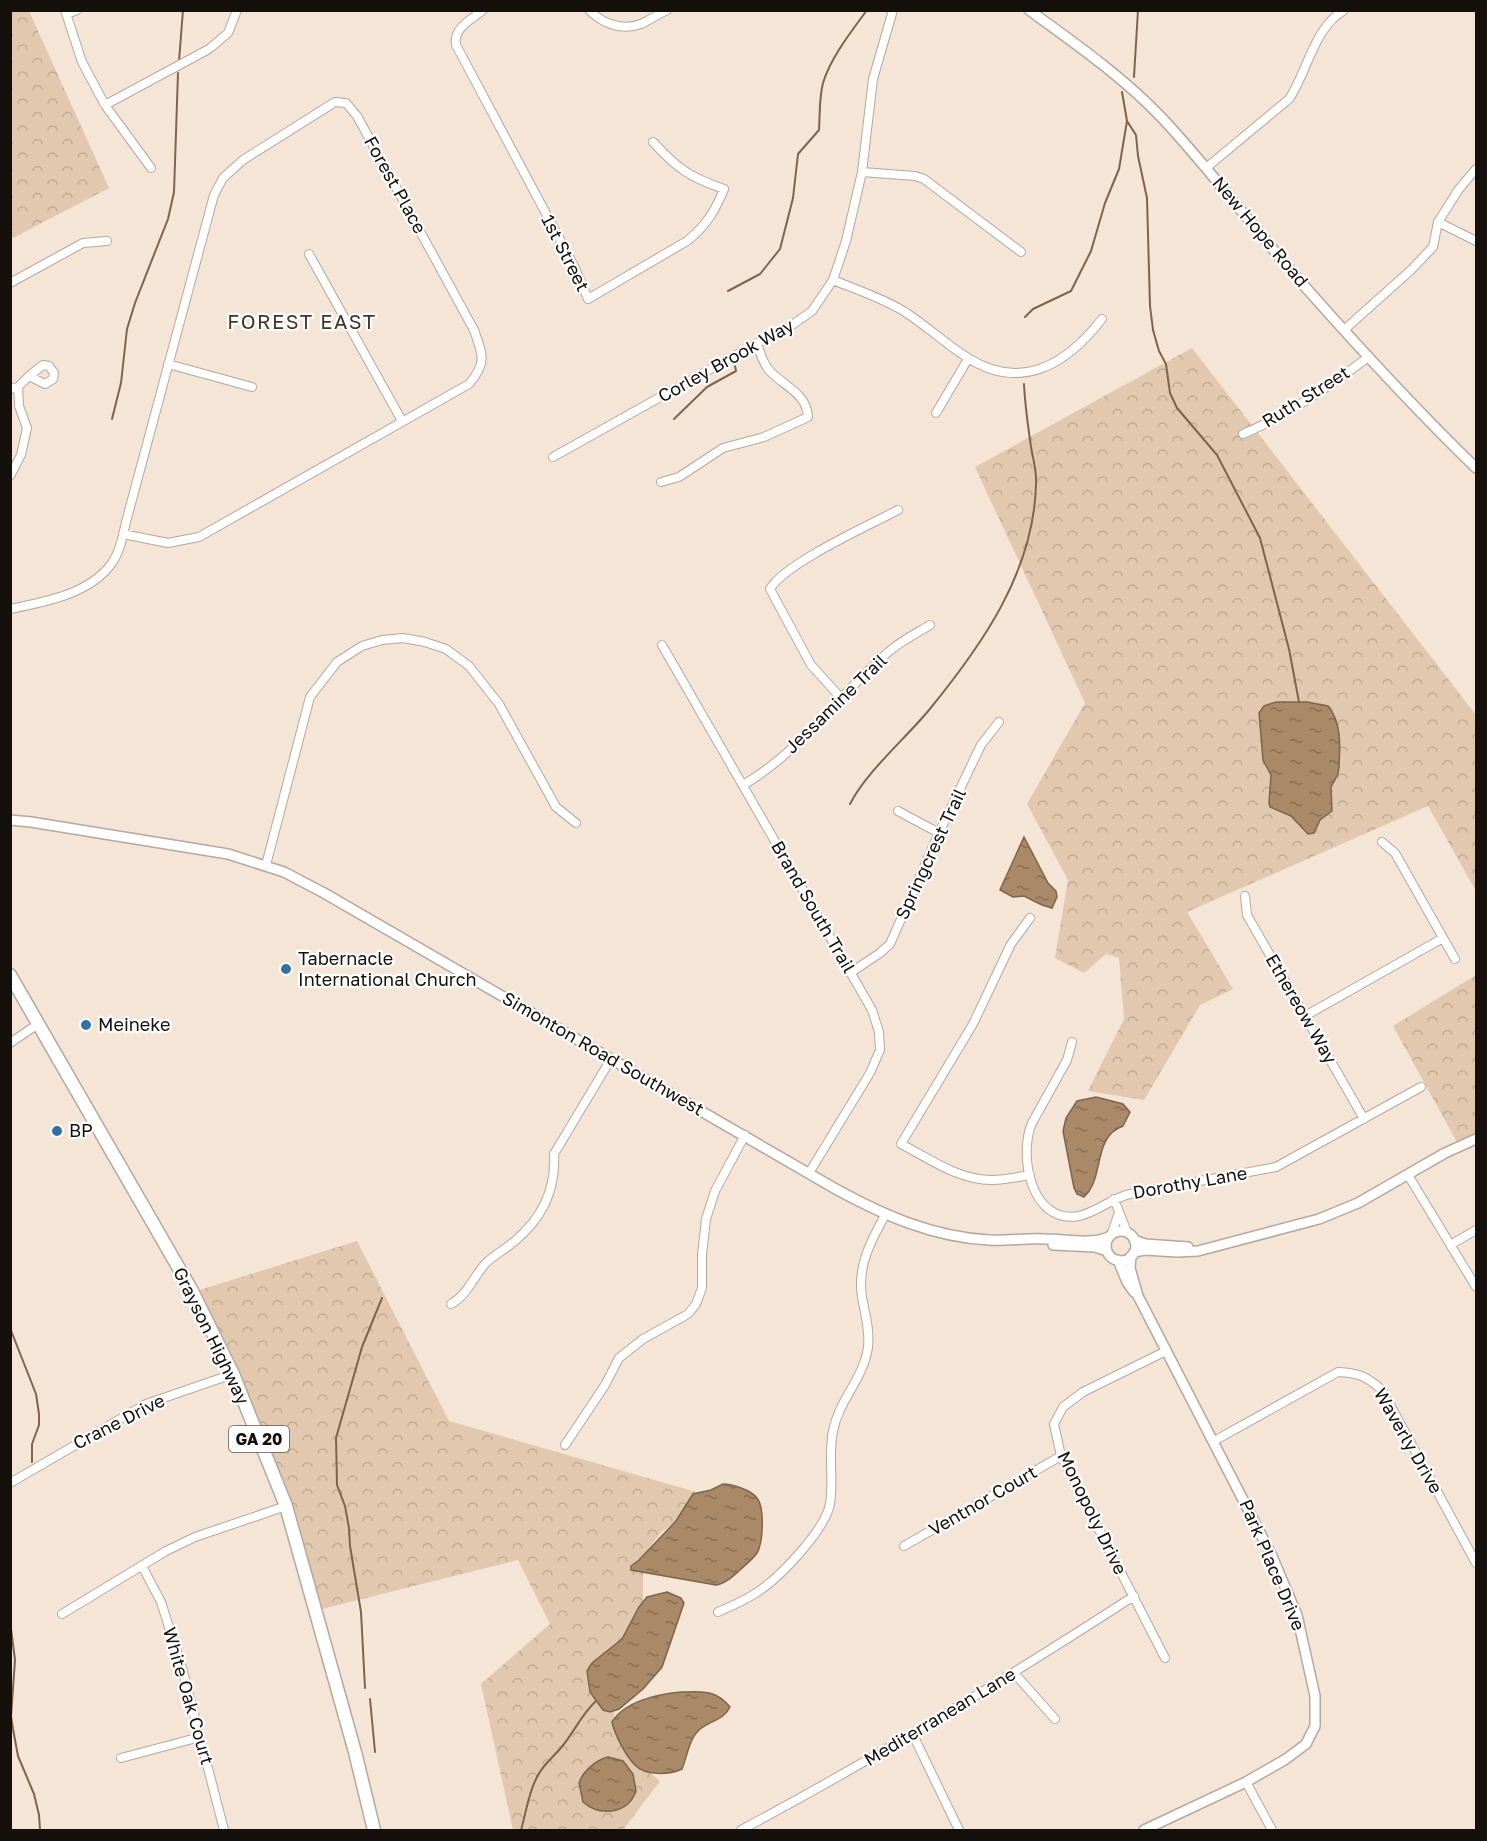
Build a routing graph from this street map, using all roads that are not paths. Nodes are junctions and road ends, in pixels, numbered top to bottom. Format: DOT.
graph roads {
  1 [pos="77,10"];
  2 [pos="237,10"];
  3 [pos="483,10"];
  4 [pos="589,10"];
  5 [pos="667,10"];
  6 [pos="893,10"];
  7 [pos="1029,10"];
  8 [pos="1344,10"];
  9 [pos="66,12"];
  10 [pos="105,105"];
  11 [pos="653,142"];
  12 [pos="151,168"];
  13 [pos="1206,168"];
  14 [pos="1476,169"];
  15 [pos="862,172"];
  16 [pos="1438,222"];
  17 [pos="1476,241"];
  18 [pos="107,242"];
  19 [pos="1021,252"];
  20 [pos="309,254"];
  21 [pos="833,280"];
  22 [pos="10,283"];
  23 [pos="1102,319"];
  24 [pos="1344,330"];
  25 [pos="757,343"];
  26 [pos="1367,358"];
  27 [pos="968,359"];
  28 [pos="168,364"];
  29 [pos="29,376"];
  30 [pos="252,387"];
  31 [pos="14,388"];
  32 [pos="936,413"];
  33 [pos="402,422"];
  34 [pos="1243,434"];
  35 [pos="553,457"];
  36 [pos="1476,468"];
  37 [pos="10,476"];
  38 [pos="661,482"];
  39 [pos="898,510"];
  40 [pos="123,534"];
  41 [pos="10,609"];
  42 [pos="930,625"];
  43 [pos="662,645"];
  44 [pos="841,698"];
  45 [pos="999,722"];
  46 [pos="743,785"];
  47 [pos="898,811"];
  48 [pos="10,820"];
  49 [pos="576,823"];
  50 [pos="939,833"];
  51 [pos="1382,842"];
  52 [pos="266,865"];
  53 [pos="1245,896"];
  54 [pos="1030,918"];
  55 [pos="1443,938"];
  56 [pos="1455,959"];
  57 [pos="850,973"];
  58 [pos="10,975"];
  59 [pos="1305,1016"];
  60 [pos="38,1024"];
  61 [pos="1072,1042"];
  62 [pos="10,1043"];
  63 [pos="611,1059"];
  64 [pos="1421,1087"];
  65 [pos="1364,1119"];
  66 [pos="745,1135"];
  67 [pos="1476,1139"];
  68 [pos="808,1173"];
  69 [pos="1030,1175"];
  70 [pos="1408,1175"];
  71 [pos="1114,1199"];
  72 [pos="1118,1214"];
  73 [pos="885,1215"];
  74 [pos="1476,1230"];
  75 [pos="1127,1232"];
  76 [pos="1110,1235"];
  77 [pos="1024,1240"];
  78 [pos="1134,1240"];
  79 [pos="1452,1244"];
  80 [pos="1205,1248"];
  81 [pos="1107,1251"];
  82 [pos="1132,1254"];
  83 [pos="1118,1260"];
  84 [pos="1476,1287"];
  85 [pos="1138,1296"];
  86 [pos="451,1304"];
  87 [pos="1166,1351"];
  88 [pos="233,1374"];
  89 [pos="1214,1441"];
  90 [pos="565,1445"];
  91 [pos="1061,1456"];
  92 [pos="11,1482"];
  93 [pos="286,1506"];
  94 [pos="904,1546"];
  95 [pos="1476,1563"];
  96 [pos="142,1566"];
  97 [pos="1134,1596"];
  98 [pos="718,1612"];
  99 [pos="62,1614"];
  100 [pos="1165,1658"];
  101 [pos="1015,1674"];
  102 [pos="1055,1719"];
  103 [pos="913,1735"];
  104 [pos="200,1737"];
  105 [pos="121,1758"];
  106 [pos="1246,1782"];
  107 [pos="224,1830"];
  108 [pos="374,1830"];
  109 [pos="741,1830"];
  110 [pos="958,1830"];
  111 [pos="1144,1830"];
  112 [pos="1272,1830"];
  1 -- 9 [label="street"];
  2 -- 10 [label="street"];
  3 -- 11 [label="street, 1st Street"];
  4 -- 5 [label="street"];
  6 -- 15 [label="street, Corley Brook Way"];
  7 -- 13 [label="street, New Hope Road"];
  8 -- 13 [label="street"];
  9 -- 10 [label="street"];
  10 -- 12 [label="street"];
  13 -- 24 [label="street, New Hope Road"];
  14 -- 16 [label="street"];
  15 -- 19 [label="street"];
  15 -- 21 [label="street, Corley Brook Way"];
  16 -- 17 [label="street"];
  16 -- 24 [label="street"];
  18 -- 22 [label="street"];
  20 -- 33 [label="street"];
  21 -- 25 [label="street, Corley Brook Way"];
  21 -- 27 [label="street"];
  23 -- 27 [label="street"];
  24 -- 26 [label="street, New Hope Road"];
  25 -- 35 [label="street, Corley Brook Way"];
  25 -- 38 [label="street"];
  26 -- 34 [label="street, Ruth Street"];
  26 -- 36 [label="street, New Hope Road"];
  27 -- 32 [label="street"];
  28 -- 30 [label="street"];
  28 -- 33 [label="street, Forest Place"];
  28 -- 40 [label="street, Forest Place"];
  29 -- 31 [label="street"];
  31 -- 37 [label="street"];
  33 -- 40 [label="street, Forest Place"];
  39 -- 44 [label="street"];
  40 -- 41 [label="street, Forest Place"];
  42 -- 44 [label="street, Jessamine Trail"];
  43 -- 46 [label="street, Brand South Trail"];
  44 -- 46 [label="street, Jessamine Trail"];
  45 -- 50 [label="street, Springcrest Trail"];
  46 -- 57 [label="street, Brand South Trail"];
  47 -- 50 [label="street"];
  48 -- 52 [label="street, Simonton Road Southwest"];
  49 -- 52 [label="street"];
  50 -- 57 [label="street, Springcrest Trail"];
  51 -- 55 [label="street"];
  52 -- 63 [label="street, Simonton Road Southwest"];
  53 -- 59 [label="street, Ethereow Way"];
  54 -- 69 [label="street"];
  55 -- 56 [label="street"];
  55 -- 59 [label="street"];
  57 -- 68 [label="street, Brand South Trail"];
  58 -- 60 [label="main road, Grayson Highway / GA 20"];
  59 -- 65 [label="street, Ethereow Way"];
  60 -- 62 [label="street"];
  60 -- 88 [label="main road, Grayson Highway / GA 20"];
  61 -- 69 [label="street, Dorothy Lane"];
  63 -- 66 [label="street, Simonton Road Southwest"];
  63 -- 86 [label="street"];
  64 -- 65 [label="street, Dorothy Lane"];
  65 -- 71 [label="street, Dorothy Lane"];
  66 -- 68 [label="street, Simonton Road Southwest"];
  66 -- 90 [label="street"];
  67 -- 70 [label="street"];
  68 -- 73 [label="street, Simonton Road Southwest"];
  69 -- 71 [label="street, Dorothy Lane"];
  70 -- 79 [label="street"];
  70 -- 80 [label="street"];
  71 -- 72 [label="street"];
  72 -- 75 [label="street"];
  72 -- 76 [label="street"];
  73 -- 77 [label="street, Simonton Road Southwest"];
  73 -- 98 [label="street"];
  74 -- 79 [label="street"];
  75 -- 76 [label="street"];
  75 -- 78 [label="street"];
  76 -- 77 [label="street, Simonton Road Southwest"];
  76 -- 81 [label="street"];
  77 -- 81 [label="street, Simonton Road Southwest"];
  78 -- 80 [label="street"];
  78 -- 82 [label="street"];
  79 -- 84 [label="street"];
  80 -- 82 [label="street"];
  81 -- 83 [label="street"];
  82 -- 83 [label="street"];
  82 -- 85 [label="street, Park Place Drive"];
  83 -- 85 [label="street, Park Place Drive"];
  85 -- 87 [label="street, Park Place Drive"];
  87 -- 89 [label="street, Park Place Drive"];
  87 -- 91 [label="street, Monopoly Drive"];
  88 -- 92 [label="street, Crane Drive"];
  88 -- 93 [label="main road, Grayson Highway / GA 20"];
  89 -- 95 [label="street, Waverly Drive"];
  89 -- 106 [label="street, Park Place Drive"];
  91 -- 94 [label="street, Ventnor Court"];
  91 -- 97 [label="street, Monopoly Drive"];
  93 -- 96 [label="street"];
  93 -- 108 [label="main road, Grayson Highway / GA 20"];
  96 -- 99 [label="street"];
  96 -- 104 [label="street, White Oak Court"];
  97 -- 100 [label="street, Monopoly Drive"];
  97 -- 101 [label="street, Mediterranean Lane"];
  101 -- 102 [label="street"];
  101 -- 103 [label="street, Mediterranean Lane"];
  103 -- 109 [label="street, Mediterranean Lane"];
  103 -- 110 [label="street"];
  104 -- 105 [label="street"];
  104 -- 107 [label="street, White Oak Court"];
  106 -- 111 [label="street, Park Place Drive"];
  106 -- 112 [label="street"];
}
